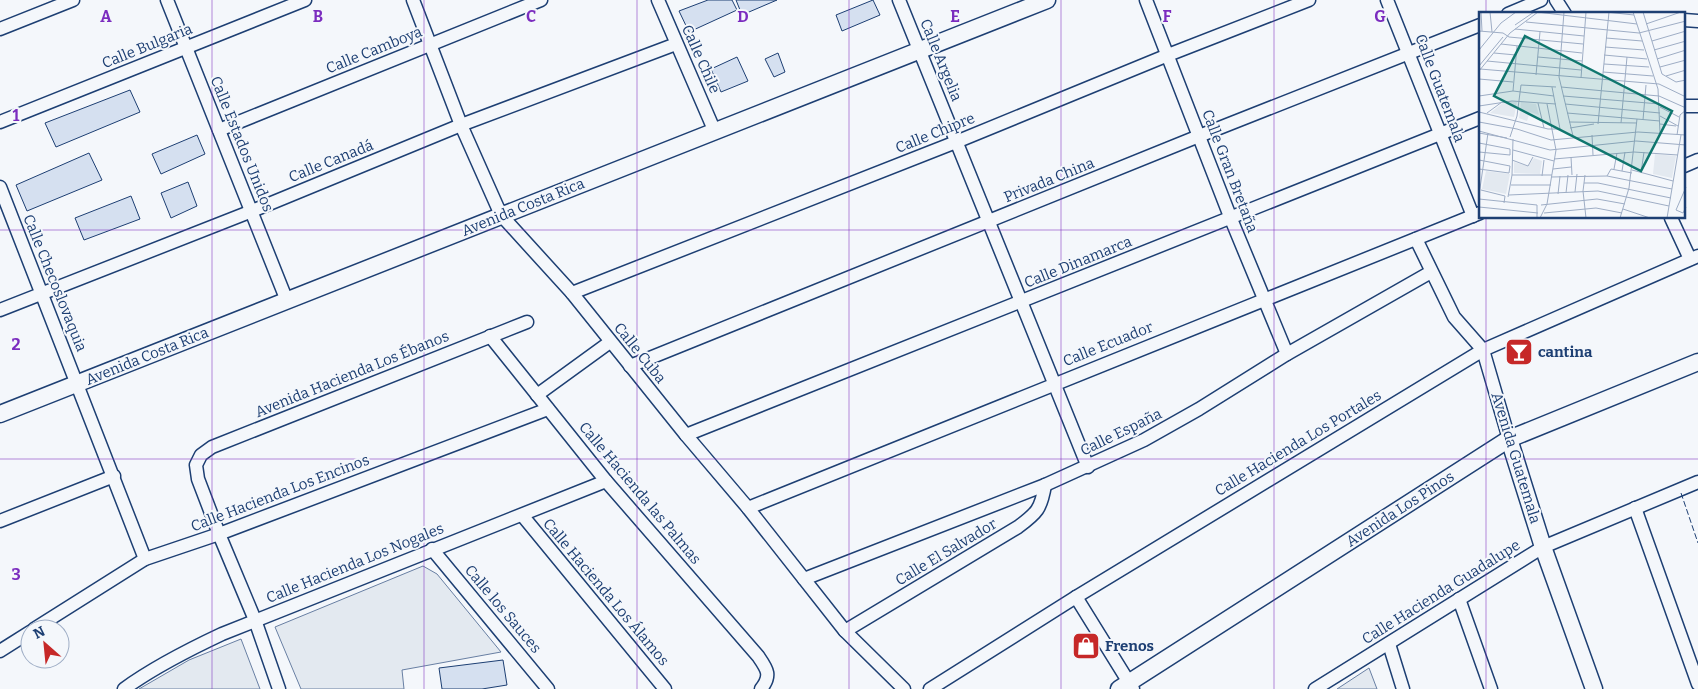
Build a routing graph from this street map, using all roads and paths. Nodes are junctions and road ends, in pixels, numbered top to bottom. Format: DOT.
graph roads {
  1 [pos="73,0"];
  2 [pos="167,0"];
  3 [pos="305,0"];
  4 [pos="413,0"];
  5 [pos="541,0"];
  6 [pos="658,0"];
  7 [pos="899,0"];
  8 [pos="1047,0"];
  9 [pos="1146,0"];
  10 [pos="1309,0"];
  11 [pos="1387,0"];
  12 [pos="1541,0"];
  13 [pos="1556,0"];
  14 [pos="1513,12"];
  15 [pos="1564,12"];
  16 [pos="1479,25"];
  17 [pos="0,29"];
  18 [pos="676,44"];
  19 [pos="430,45"];
  20 [pos="186,48"];
  21 [pos="920,50"];
  22 [pos="1409,54"];
  23 [pos="1168,55"];
  24 [pos="1479,118"];
  25 [pos="0,122"];
  26 [pos="461,125"];
  27 [pos="219,130"];
  28 [pos="715,132"];
  29 [pos="1440,134"];
  30 [pos="1199,136"];
  31 [pos="956,142"];
  32 [pos="1698,160"];
  33 [pos="1686,165"];
  34 [pos="0,187"];
  35 [pos="252,211"];
  36 [pos="1477,214"];
  37 [pos="5,215"];
  38 [pos="502,215"];
  39 [pos="1231,219"];
  40 [pos="1673,219"];
  41 [pos="989,222"];
  42 [pos="1416,239"];
  43 [pos="1694,258"];
  44 [pos="1431,272"];
  45 [pos="42,293"];
  46 [pos="572,293"];
  47 [pos="1264,299"];
  48 [pos="287,301"];
  49 [pos="1021,302"];
  50 [pos="0,310"];
  51 [pos="527,322"];
  52 [pos="490,336"];
  53 [pos="610,342"];
  54 [pos="1483,350"];
  55 [pos="1287,354"];
  56 [pos="1698,362"];
  57 [pos="630,366"];
  58 [pos="78,383"];
  59 [pos="1054,384"];
  60 [pos="537,395"];
  61 [pos="548,409"];
  62 [pos="0,414"];
  63 [pos="686,435"];
  64 [pos="1509,439"];
  65 [pos="1088,467"];
  66 [pos="114,476"];
  67 [pos="606,481"];
  68 [pos="1698,482"];
  69 [pos="1045,485"];
  70 [pos="748,508"];
  71 [pos="1636,508"];
  72 [pos="522,515"];
  73 [pos="0,522"];
  74 [pos="219,534"];
  75 [pos="1543,547"];
  76 [pos="432,549"];
  77 [pos="145,559"];
  78 [pos="804,579"];
  79 [pos="1076,597"];
  80 [pos="1459,599"];
  81 [pos="50,619"];
  82 [pos="255,620"];
  83 [pos="845,631"];
  84 [pos="20,638"];
  85 [pos="1389,644"];
  86 [pos="0,650"];
  87 [pos="1698,684"];
  88 [pos="1127,687"];
  89 [pos="124,689"];
  90 [pos="279,689"];
  91 [pos="548,689"];
  92 [pos="665,689"];
  93 [pos="761,689"];
  94 [pos="904,689"];
  95 [pos="930,689"];
  96 [pos="1315,689"];
  97 [pos="1403,689"];
  98 [pos="1491,689"];
  99 [pos="1594,689"];
  1 -- 17 [label="street"];
  2 -- 20 [label="street, Calle Estados Unidos"];
  3 -- 20 [label="street, Calle Bulgaria"];
  4 -- 19 [label="street, Calle Cuba"];
  5 -- 19 [label="street, Calle Camboya"];
  6 -- 18 [label="street, Calle Chile"];
  7 -- 21 [label="street, Calle Argelia"];
  8 -- 21 [label="street, Avenida Costa Rica"];
  9 -- 23 [label="street, Calle Gran Bretaña"];
  10 -- 23 [label="street, Calle Chipre"];
  11 -- 22 [label="street, Calle Guatemala"];
  12 -- 14 [label="street"];
  13 -- 15 [label="street"];
  16 -- 22 [label="street, Privada China"];
  18 -- 26 [label="street, Calle Canadá"];
  18 -- 28 [label="street, Calle Chile"];
  19 -- 26 [label="street, Calle Cuba"];
  19 -- 27 [label="street, Calle Camboya"];
  20 -- 25 [label="street, Calle Bulgaria"];
  20 -- 27 [label="street, Calle Estados Unidos"];
  21 -- 28 [label="street, Avenida Costa Rica"];
  21 -- 31 [label="street, Calle Argelia"];
  22 -- 29 [label="street, Calle Guatemala"];
  22 -- 30 [label="street, Privada China"];
  23 -- 30 [label="street, Calle Gran Bretaña"];
  23 -- 31 [label="street, Calle Chipre"];
  24 -- 29 [label="street, Calle Dinamarca"];
  26 -- 35 [label="street, Calle Canadá"];
  26 -- 38 [label="street, Calle Cuba"];
  27 -- 35 [label="street, Calle Estados Unidos"];
  28 -- 38 [label="street, Avenida Costa Rica"];
  29 -- 36 [label="street, Calle Guatemala"];
  29 -- 39 [label="street, Calle Dinamarca"];
  30 -- 39 [label="street, Calle Gran Bretaña"];
  30 -- 41 [label="street, Privada China"];
  31 -- 41 [label="street, Calle Argelia"];
  31 -- 46 [label="street, Calle Chipre"];
  32 -- 33 [label="street"];
  34 -- 37 [label="street, Calle Checoslovaquia"];
  35 -- 45 [label="street, Calle Canadá"];
  35 -- 48 [label="street, Calle Estados Unidos"];
  36 -- 42 [label="street, Calle Ecuador"];
  37 -- 45 [label="street, Calle Checoslovaquia"];
  38 -- 46 [label="street, Calle Cuba"];
  38 -- 48 [label="street, Avenida Costa Rica"];
  39 -- 47 [label="street, Calle Gran Bretaña"];
  39 -- 49 [label="street, Calle Dinamarca"];
  40 -- 43 [label="street"];
  41 -- 49 [label="street, Calle Argelia"];
  41 -- 57 [label="street, Privada China"];
  42 -- 44 [label="street, Avenida Guatemala"];
  42 -- 47 [label="street, Calle Ecuador"];
  43 -- 54 [label="street, Calle Hacienda Los Portales"];
  44 -- 54 [label="street, Avenida Guatemala"];
  44 -- 55 [label="street, Calle España"];
  45 -- 50 [label="street, Calle Canadá"];
  45 -- 58 [label="street, Calle Checoslovaquia"];
  46 -- 53 [label="street, Calle Cuba"];
  47 -- 55 [label="street, Calle Gran Bretaña"];
  47 -- 59 [label="street, Calle Ecuador"];
  48 -- 58 [label="street, Avenida Costa Rica"];
  49 -- 59 [label="street, Calle Argelia"];
  49 -- 63 [label="street, Calle Dinamarca"];
  51 -- 52 [label="street, Avenida Hacienda Los Ébanos"];
  52 -- 60 [label="street, Calle Hacienda las Palmas"];
  52 -- 74 [label="street, Avenida Hacienda Los Ébanos"];
  53 -- 57 [label="street, Calle Cuba"];
  53 -- 60 [label="street"];
  54 -- 64 [label="street, Avenida Guatemala"];
  54 -- 79 [label="street, Calle Hacienda Los Portales"];
  55 -- 65 [label="street, Calle España"];
  56 -- 64 [label="street, Avenida Los Pinos"];
  57 -- 63 [label="street, Calle Cuba"];
  58 -- 62 [label="street, Avenida Costa Rica"];
  58 -- 66 [label="street, Calle Checoslovaquia"];
  59 -- 65 [label="street, Calle Argelia"];
  59 -- 70 [label="street, Calle Ecuador"];
  60 -- 61 [label="street, Calle Hacienda las Palmas"];
  61 -- 67 [label="street, Calle Hacienda las Palmas"];
  61 -- 74 [label="street, Calle Hacienda Los Encinos"];
  63 -- 70 [label="street, Calle Cuba"];
  64 -- 75 [label="street, Avenida Guatemala"];
  64 -- 88 [label="street, Avenida Los Pinos"];
  65 -- 69 [label="street, Calle España"];
  66 -- 73 [label="street"];
  66 -- 77 [label="street, Calle Checoslovaquia"];
  67 -- 72 [label="street, Calle Hacienda Los Nogales"];
  67 -- 93 [label="street, Calle Hacienda las Palmas"];
  68 -- 71 [label="street, Calle Hacienda Guadalupe"];
  69 -- 78 [label="street, Calle España"];
  69 -- 83 [label="street, Calle El Salvador"];
  70 -- 78 [label="street, Calle Cuba"];
  71 -- 75 [label="street, Calle Hacienda Guadalupe"];
  71 -- 87 [label="street"];
  72 -- 76 [label="street, Calle Hacienda Los Nogales"];
  72 -- 92 [label="street, Calle Hacienda Los Álamos"];
  74 -- 77 [label="street, Calle Hacienda Los Encinos"];
  74 -- 82 [label="street"];
  75 -- 80 [label="street, Calle Hacienda Guadalupe"];
  75 -- 99 [label="street, Avenida Guatemala"];
  76 -- 82 [label="street, Calle Hacienda Los Nogales"];
  76 -- 91 [label="street, Calle los Sauces"];
  77 -- 81 [label="street, Calle Hacienda Los Encinos"];
  78 -- 83 [label="street, Calle Cuba"];
  79 -- 88 [label="street"];
  79 -- 95 [label="street, Calle Hacienda Los Portales"];
  80 -- 85 [label="street, Calle Hacienda Guadalupe"];
  80 -- 98 [label="street"];
  82 -- 89 [label="street, Calle Hacienda Los Nogales"];
  82 -- 90 [label="street"];
  83 -- 94 [label="street, Calle Cuba"];
  84 -- 86 [label="street"];
  85 -- 96 [label="street, Calle Hacienda Guadalupe"];
  85 -- 97 [label="street"];
}
